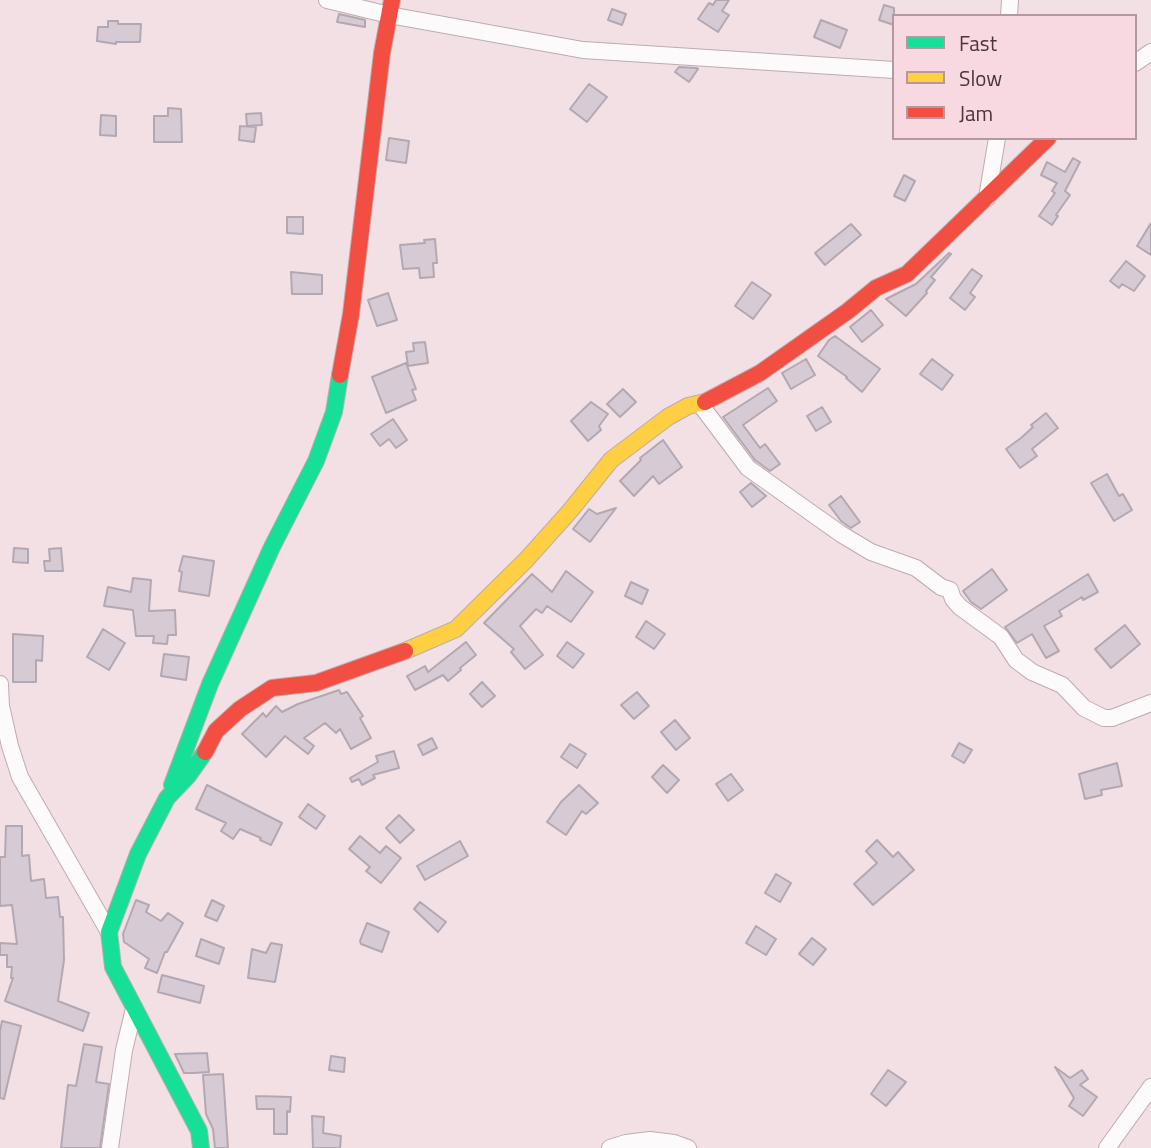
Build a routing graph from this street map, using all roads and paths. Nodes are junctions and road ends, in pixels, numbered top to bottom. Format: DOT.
graph roads {
  1 [pos="327,0"];
  2 [pos="391,8"];
  3 [pos="892,70"];
  4 [pos="997,140"];
  5 [pos="1046,140"];
  6 [pos="988,198"];
  7 [pos="700,404"];
  8 [pos="0,684"];
  9 [pos="1151,703"];
  10 [pos="167,798"];
  11 [pos="109,932"];
  12 [pos="134,1009"];
  13 [pos="1151,1087"];
  14 [pos="110,1148"];
  15 [pos="201,1148"];
  16 [pos="610,1148"];
  17 [pos="688,1148"];
  18 [pos="1107,1148"];
  1 -- 2 [label="street"];
  2 -- 3 [label="street"];
  2 -- 10 [label="street"];
  4 -- 6 [label="street"];
  5 -- 6 [label="street"];
  6 -- 7 [label="street"];
  7 -- 9 [label="street"];
  7 -- 10 [label="street"];
  8 -- 11 [label="street"];
  10 -- 11 [label="street"];
  11 -- 12 [label="street"];
  12 -- 14 [label="street"];
  12 -- 15 [label="street"];
  13 -- 18 [label="street"];
  16 -- 17 [label="street"];
}
